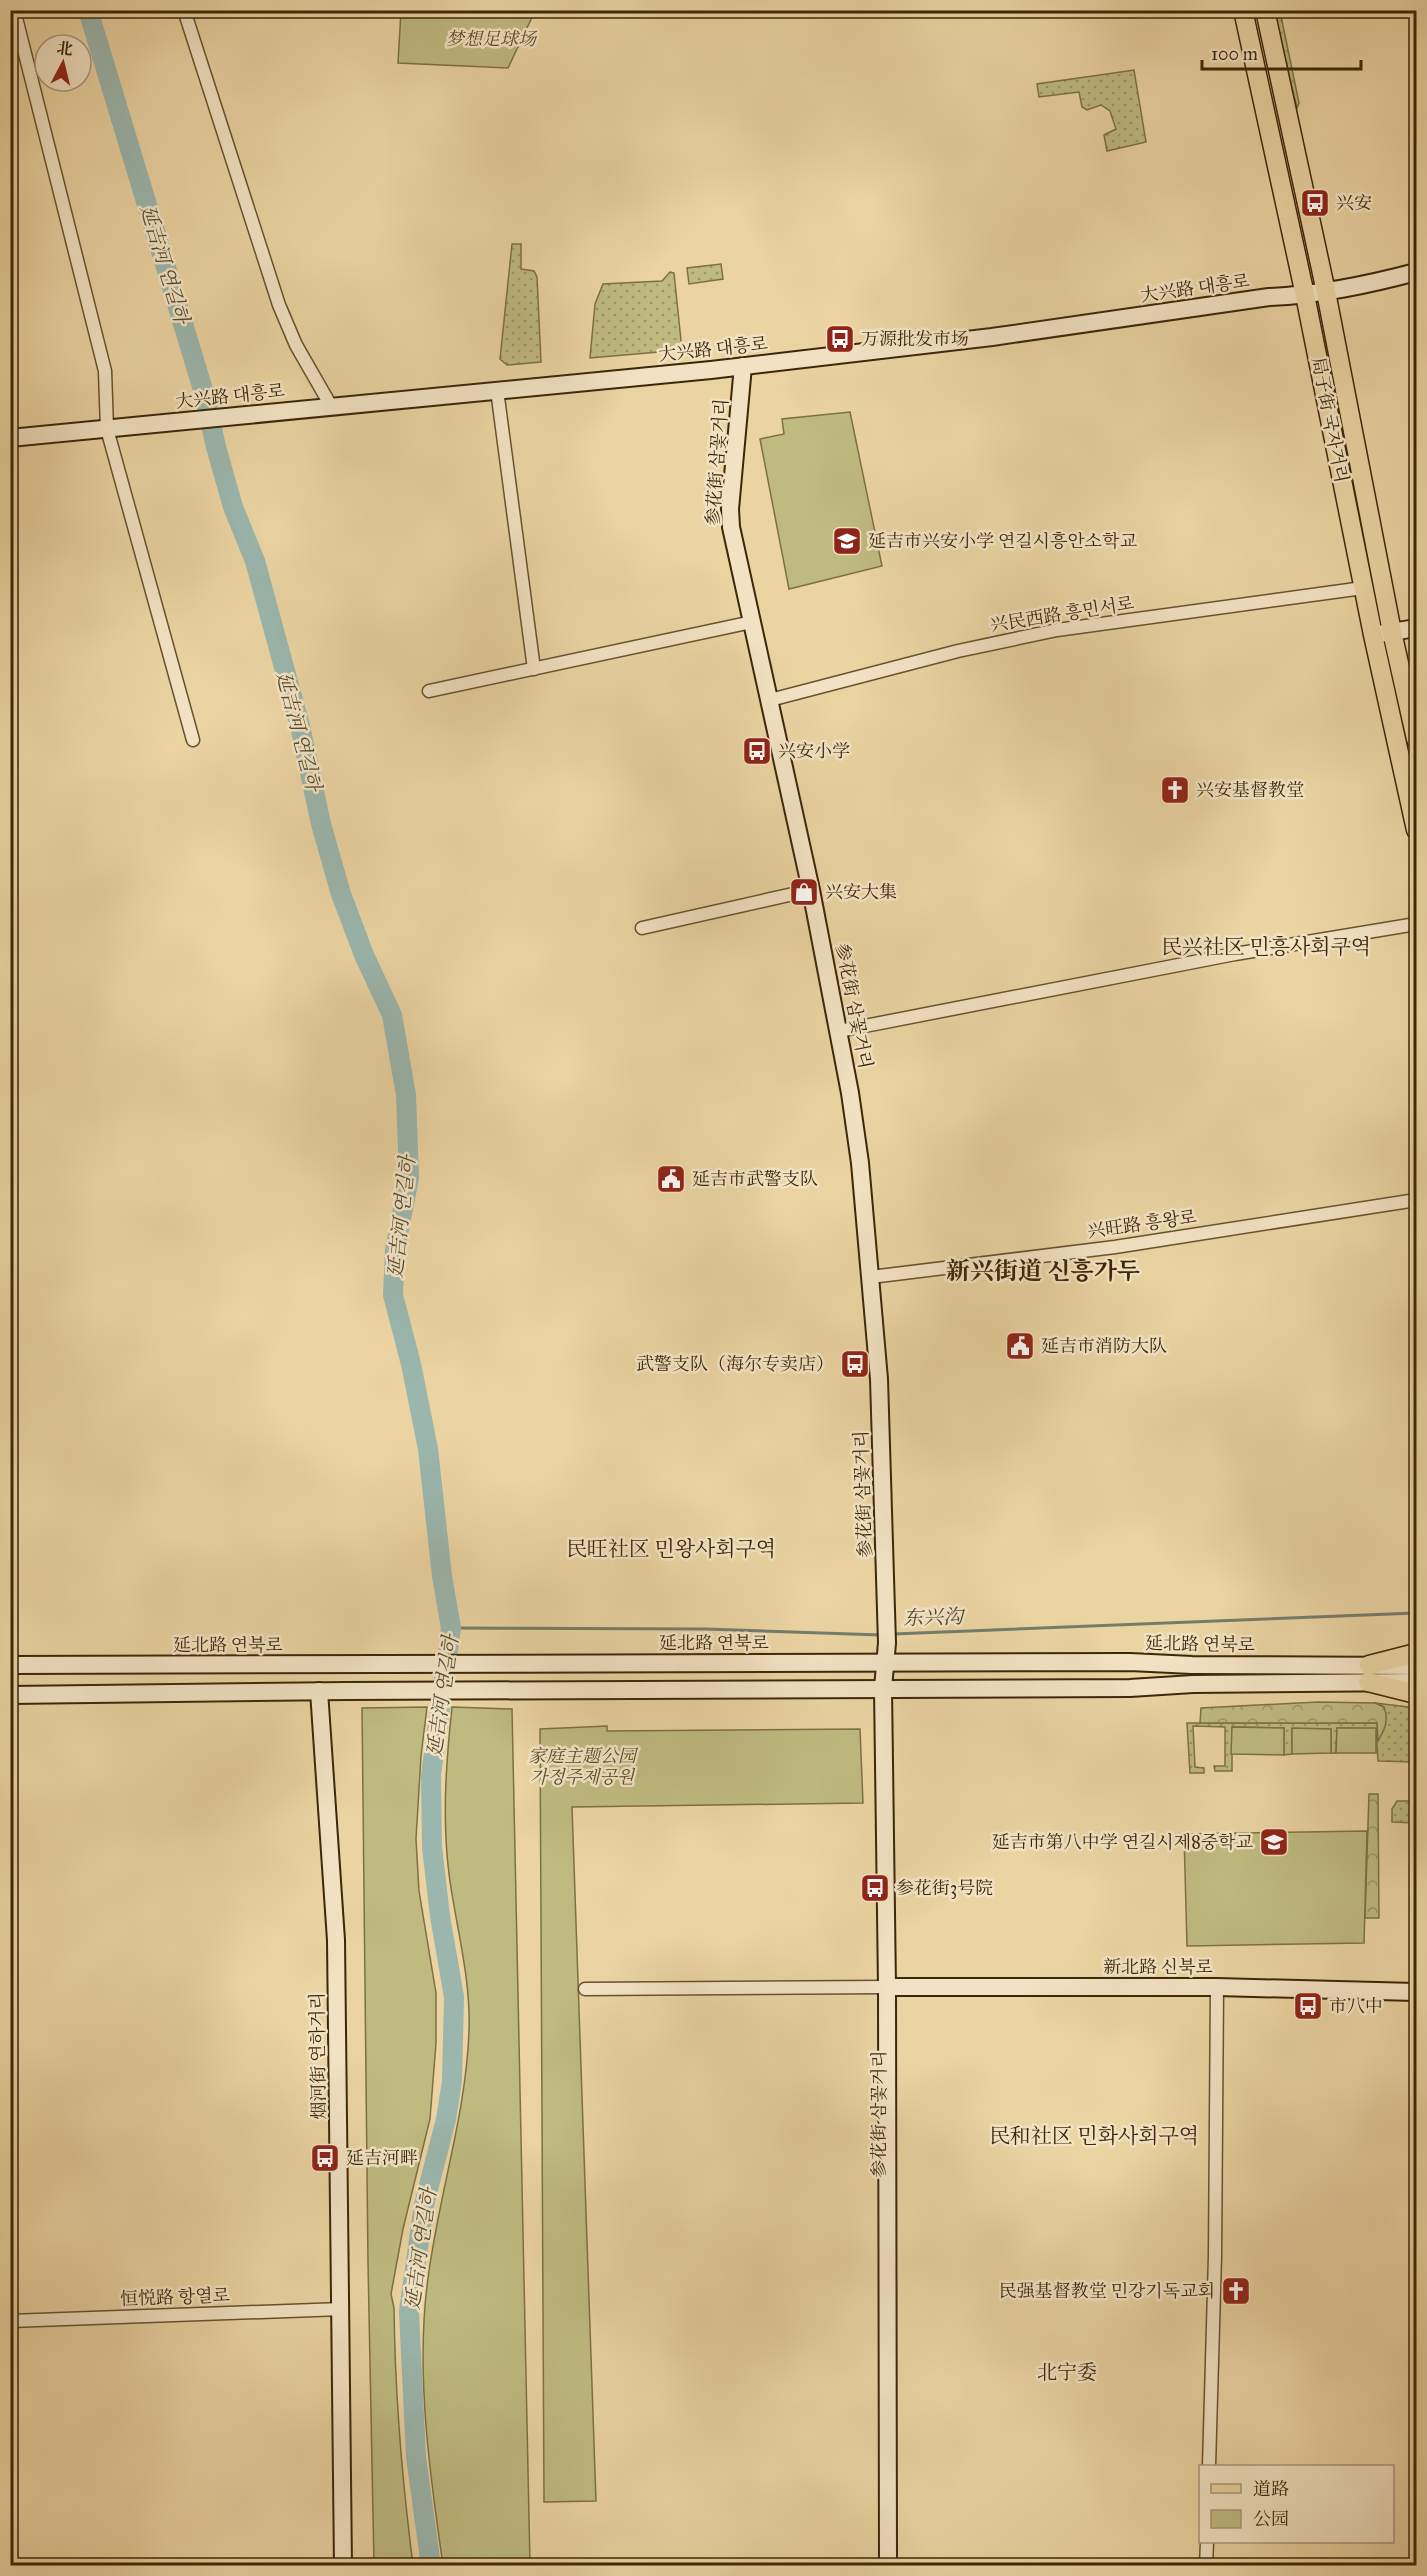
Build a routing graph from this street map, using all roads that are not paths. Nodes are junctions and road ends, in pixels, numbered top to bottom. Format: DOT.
graph roads {
  1 [pos="14,10"];
  2 [pos="184,10"];
  3 [pos="1243,10"];
  4 [pos="1265,10"];
  5 [pos="1416,272"];
  6 [pos="1326,292"];
  7 [pos="1305,295"];
  8 [pos="744,366"];
  9 [pos="497,390"];
  10 [pos="331,406"];
  11 [pos="113,428"];
  12 [pos="10,438"];
  13 [pos="1363,588"];
  14 [pos="752,622"];
  15 [pos="1416,628"];
  16 [pos="1392,632"];
  17 [pos="1373,634"];
  18 [pos="534,669"];
  19 [pos="429,691"];
  20 [pos="770,700"];
  21 [pos="193,740"];
  22 [pos="1416,740"];
  23 [pos="1416,830"];
  24 [pos="811,890"];
  25 [pos="1416,924"];
  26 [pos="642,928"];
  27 [pos="839,1031"];
  28 [pos="1416,1200"];
  29 [pos="871,1277"];
  30 [pos="1416,1653"];
  31 [pos="887,1663"];
  32 [pos="10,1665"];
  33 [pos="1416,1666"];
  34 [pos="1369,1673"];
  35 [pos="1416,1682"];
  36 [pos="887,1688"];
  37 [pos="319,1691"];
  38 [pos="1416,1694"];
  39 [pos="10,1695"];
  40 [pos="893,1986"];
  41 [pos="1217,1987"];
  42 [pos="585,1989"];
  43 [pos="1416,1992"];
  44 [pos="342,2309"];
  45 [pos="10,2321"];
  46 [pos="1209,2465"];
  47 [pos="1207,2543"];
  48 [pos="344,2565"];
  49 [pos="888,2565"];
  50 [pos="899,2565"];
  51 [pos="1206,2565"];
  1 -- 11 [label="street"];
  2 -- 10 [label="street"];
  3 -- 7 [label="main road, 局子街 국자거리"];
  4 -- 6 [label="main road, 局子街 국자거리"];
  5 -- 6 [label="main road, 大兴路 대흥로"];
  6 -- 7 [label="main road, 大兴路 대흥로"];
  6 -- 16 [label="main road, 局子街 국자거리"];
  7 -- 8 [label="main road, 大兴路 대흥로"];
  7 -- 13 [label="main road, 局子街 국자거리"];
  8 -- 9 [label="main road, 大兴路 대흥로"];
  8 -- 14 [label="main road, 参花街 삼꽃거리"];
  9 -- 10 [label="main road, 大兴路 대흥로"];
  9 -- 18 [label="street"];
  10 -- 11 [label="main road, 大兴路 대흥로"];
  11 -- 12 [label="main road, 大兴路 대흥로"];
  11 -- 21 [label="street"];
  13 -- 17 [label="main road, 局子街 국자거리"];
  13 -- 20 [label="street, 兴民西路 흥민서로"];
  14 -- 18 [label="street"];
  14 -- 20 [label="main road, 参花街 삼꽃거리"];
  15 -- 16 [label="main road"];
  16 -- 17 [label="main road"];
  16 -- 22 [label="main road, 局子街 국자거리"];
  17 -- 23 [label="main road, 局子街 국자거리"];
  18 -- 19 [label="street"];
  20 -- 24 [label="main road, 参花街 삼꽃거리"];
  24 -- 26 [label="street"];
  24 -- 27 [label="main road, 参花街 삼꽃거리"];
  25 -- 27 [label="street"];
  27 -- 29 [label="main road, 参花街 삼꽃거리"];
  28 -- 29 [label="street, 兴旺路 흥왕로"];
  29 -- 31 [label="main road, 参花街 삼꽃거리"];
  30 -- 34 [label="main road"];
  31 -- 32 [label="main road, 延北路 연북로"];
  31 -- 34 [label="main road, 延北路 연북로"];
  31 -- 36 [label="main road, 参花街 삼꽃거리"];
  33 -- 34 [label="main road, 延北路 연북로"];
  34 -- 35 [label="main road, 延北路 연북로"];
  34 -- 36 [label="main road, 延北路 연북로"];
  34 -- 38 [label="main road"];
  36 -- 37 [label="main road, 延北路 연북로"];
  36 -- 40 [label="main road, 参花街 삼꽃거리"];
  37 -- 39 [label="main road, 延北路 연북로"];
  37 -- 44 [label="main road, 烟河街 연하거리"];
  40 -- 41 [label="main road, 新北路 신북로"];
  40 -- 42 [label="street"];
  40 -- 49 [label="main road, 参花街 삼꽃거리"];
  40 -- 50 [label="main road, 参花街 삼꽃거리"];
  41 -- 43 [label="main road, 新北路 신북로"];
  41 -- 46 [label="street"];
  44 -- 45 [label="street, 恒悦路 항열로"];
  44 -- 48 [label="main road, 烟河街 연하거리"];
  47 -- 51 [label="street"];
}
